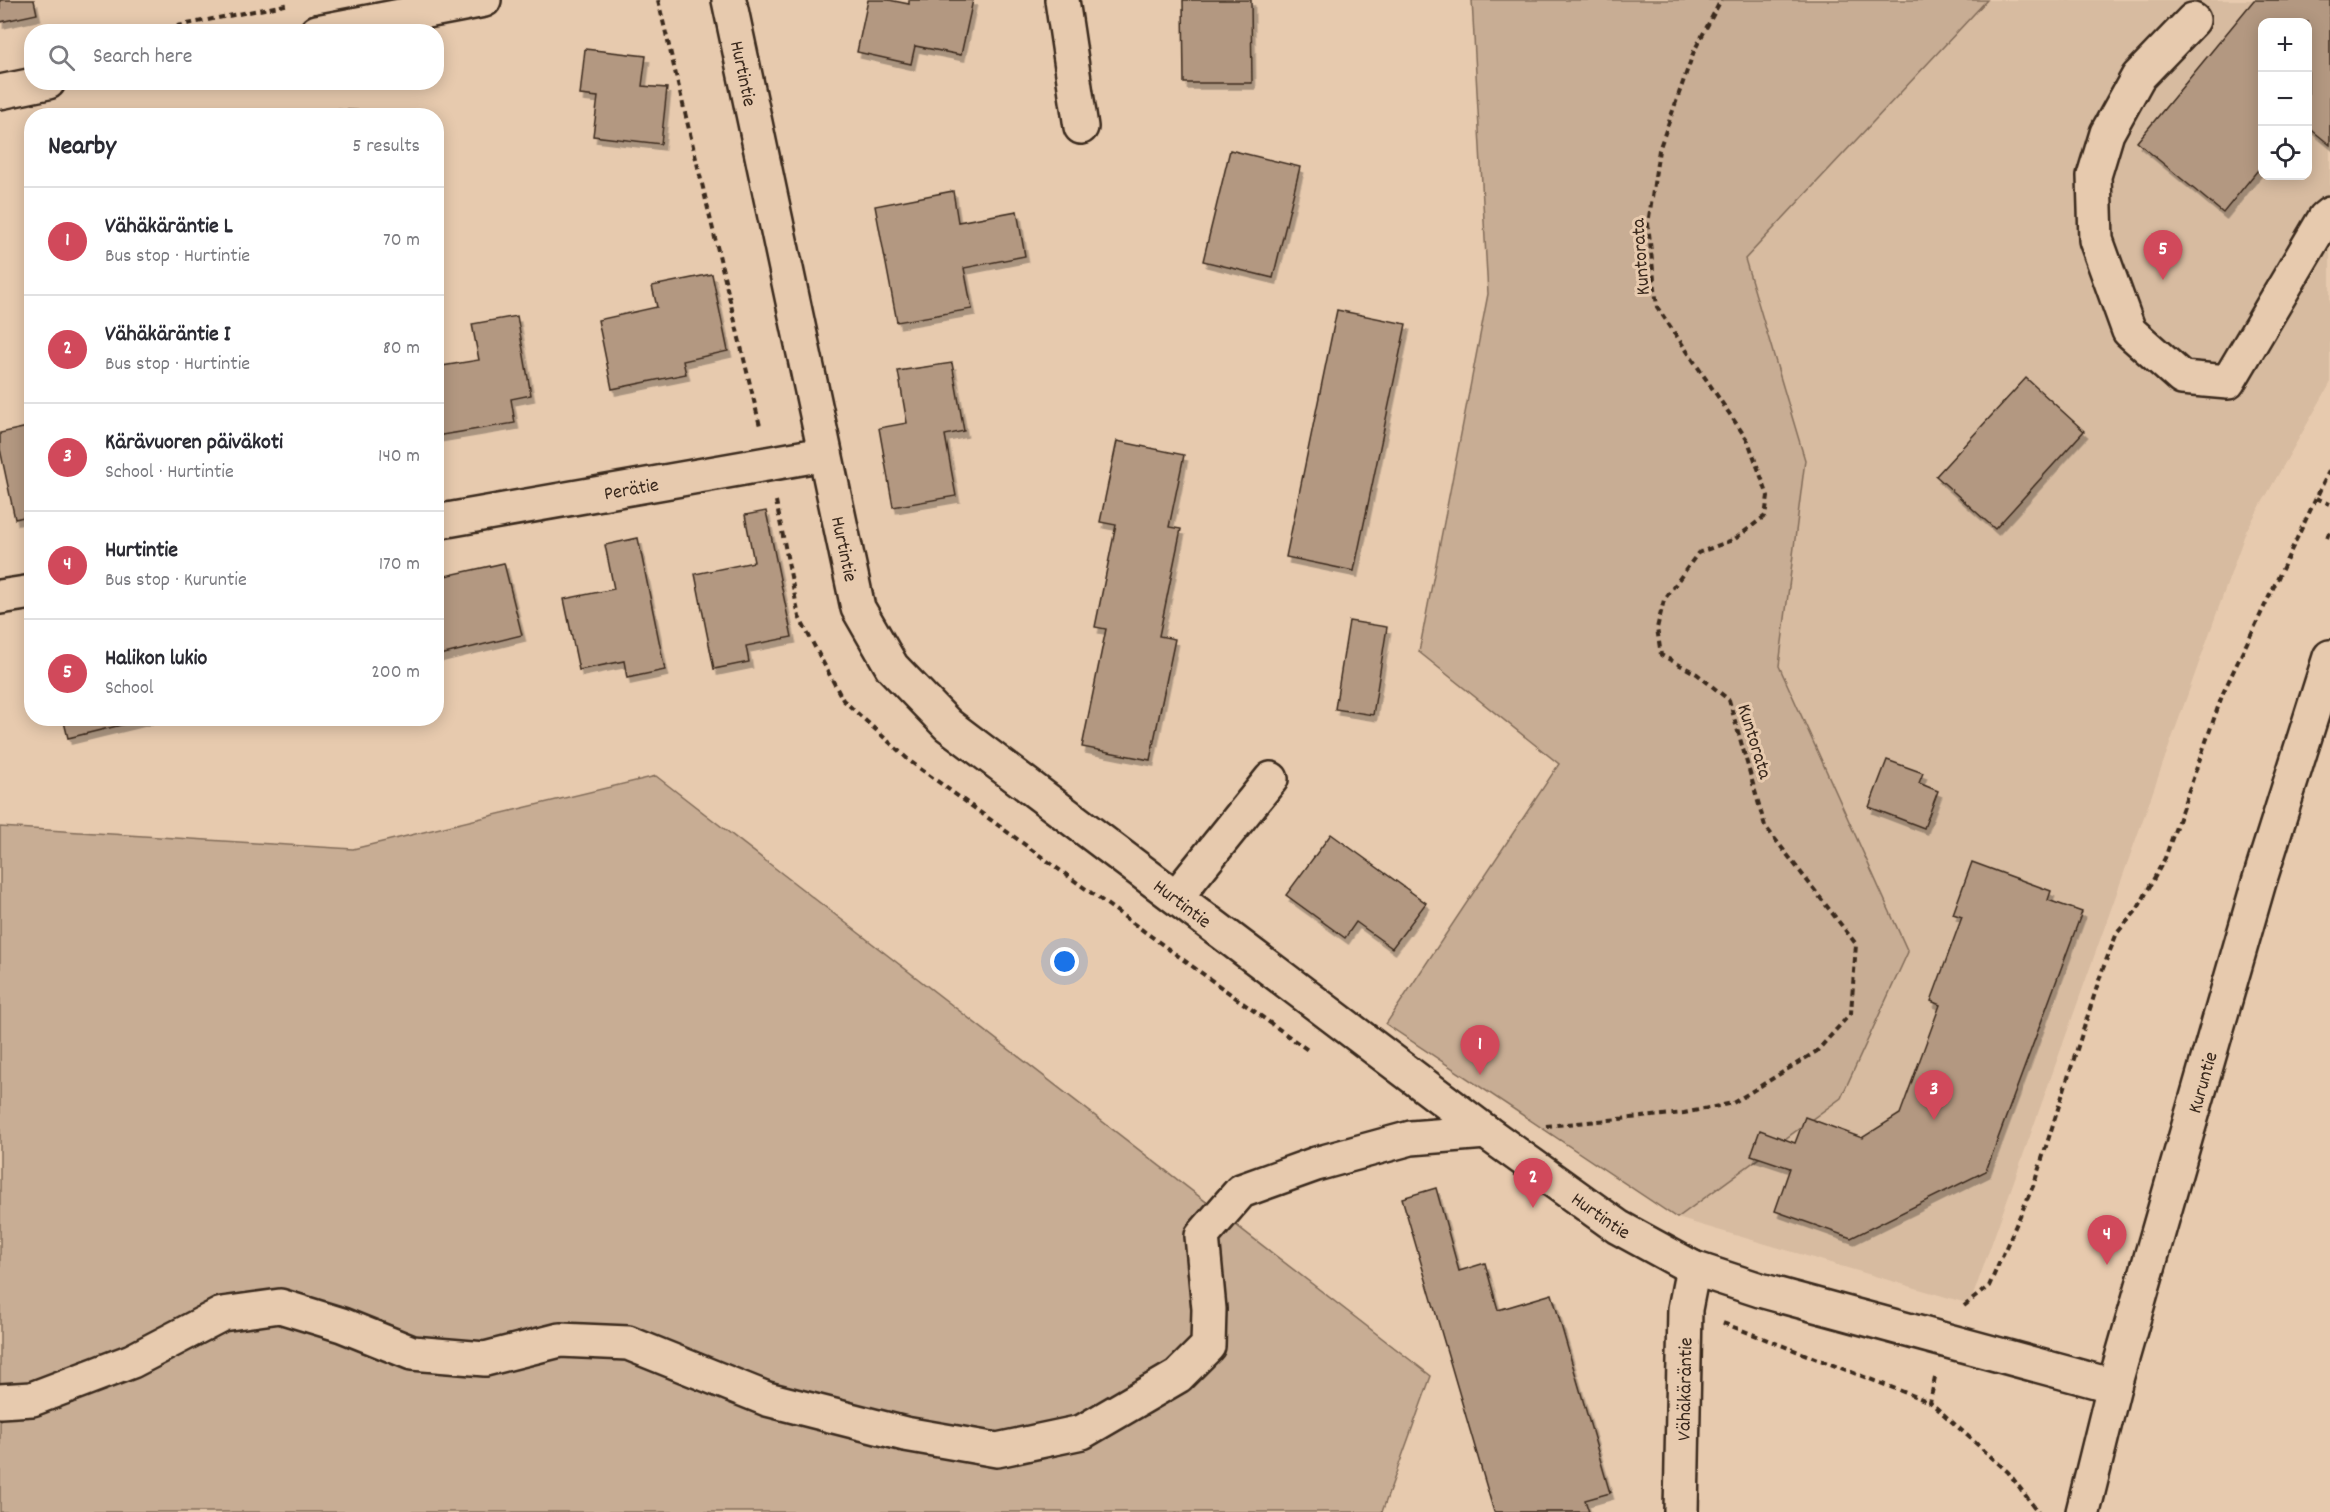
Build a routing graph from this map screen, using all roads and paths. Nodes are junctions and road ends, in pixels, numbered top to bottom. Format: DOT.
graph roads {
  1 [pos="484,0"];
  2 [pos="658,0"];
  3 [pos="729,0"];
  4 [pos="1062,0"];
  5 [pos="1721,0"];
  6 [pos="299,2"];
  7 [pos="2193,20"];
  8 [pos="188,24"];
  9 [pos="359,24"];
  10 [pos="24,87"];
  11 [pos="0,92"];
  12 [pos="1081,127"];
  13 [pos="2330,214"];
  14 [pos="824,454"];
  15 [pos="769,464"];
  16 [pos="2330,469"];
  17 [pos="2316,498"];
  18 [pos="2330,504"];
  19 [pos="444,521"];
  20 [pos="2330,530"];
  21 [pos="2327,538"];
  22 [pos="24,593"];
  23 [pos="0,597"];
  24 [pos="2330,657"];
  25 [pos="1271,779"];
  26 [pos="1176,897"];
  27 [pos="1313,1053"];
  28 [pos="1544,1126"];
  29 [pos="1486,1132"];
  30 [pos="1693,1268"];
  31 [pos="1685,1309"];
  32 [pos="1942,1339"];
  33 [pos="2114,1386"];
  34 [pos="0,1401"];
  35 [pos="1930,1402"];
  36 [pos="2031,1503"];
  37 [pos="1682,1512"];
  38 [pos="2029,1512"];
  39 [pos="2038,1512"];
  40 [pos="2083,1512"];
  1 -- 9 [label="street"];
  2 -- 15 [label="path"];
  3 -- 14 [label="street, Hurtintie"];
  4 -- 12 [label="street"];
  5 -- 28 [label="path, Kuntorata"];
  6 -- 8 [label="path"];
  7 -- 13 [label="street"];
  10 -- 11 [label="street"];
  14 -- 15 [label="street, Perätie"];
  14 -- 26 [label="street, Hurtintie"];
  15 -- 19 [label="street, Perätie"];
  15 -- 27 [label="path"];
  16 -- 17 [label="path"];
  17 -- 18 [label="path"];
  17 -- 32 [label="path"];
  20 -- 21 [label="path"];
  22 -- 23 [label="street"];
  24 -- 33 [label="street, Kuruntie"];
  25 -- 26 [label="street"];
  26 -- 29 [label="street, Hurtintie"];
  29 -- 30 [label="street, Hurtintie"];
  29 -- 34 [label="street"];
  30 -- 31 [label="street, Vähäkäräntie"];
  30 -- 32 [label="street, Hurtintie"];
  31 -- 35 [label="path"];
  31 -- 37 [label="street, Vähäkäräntie"];
  32 -- 33 [label="street, Hurtintie"];
  32 -- 35 [label="path"];
  33 -- 40 [label="street, Kuruntie"];
  35 -- 36 [label="path"];
  36 -- 38 [label="path"];
  36 -- 39 [label="path"];
}
